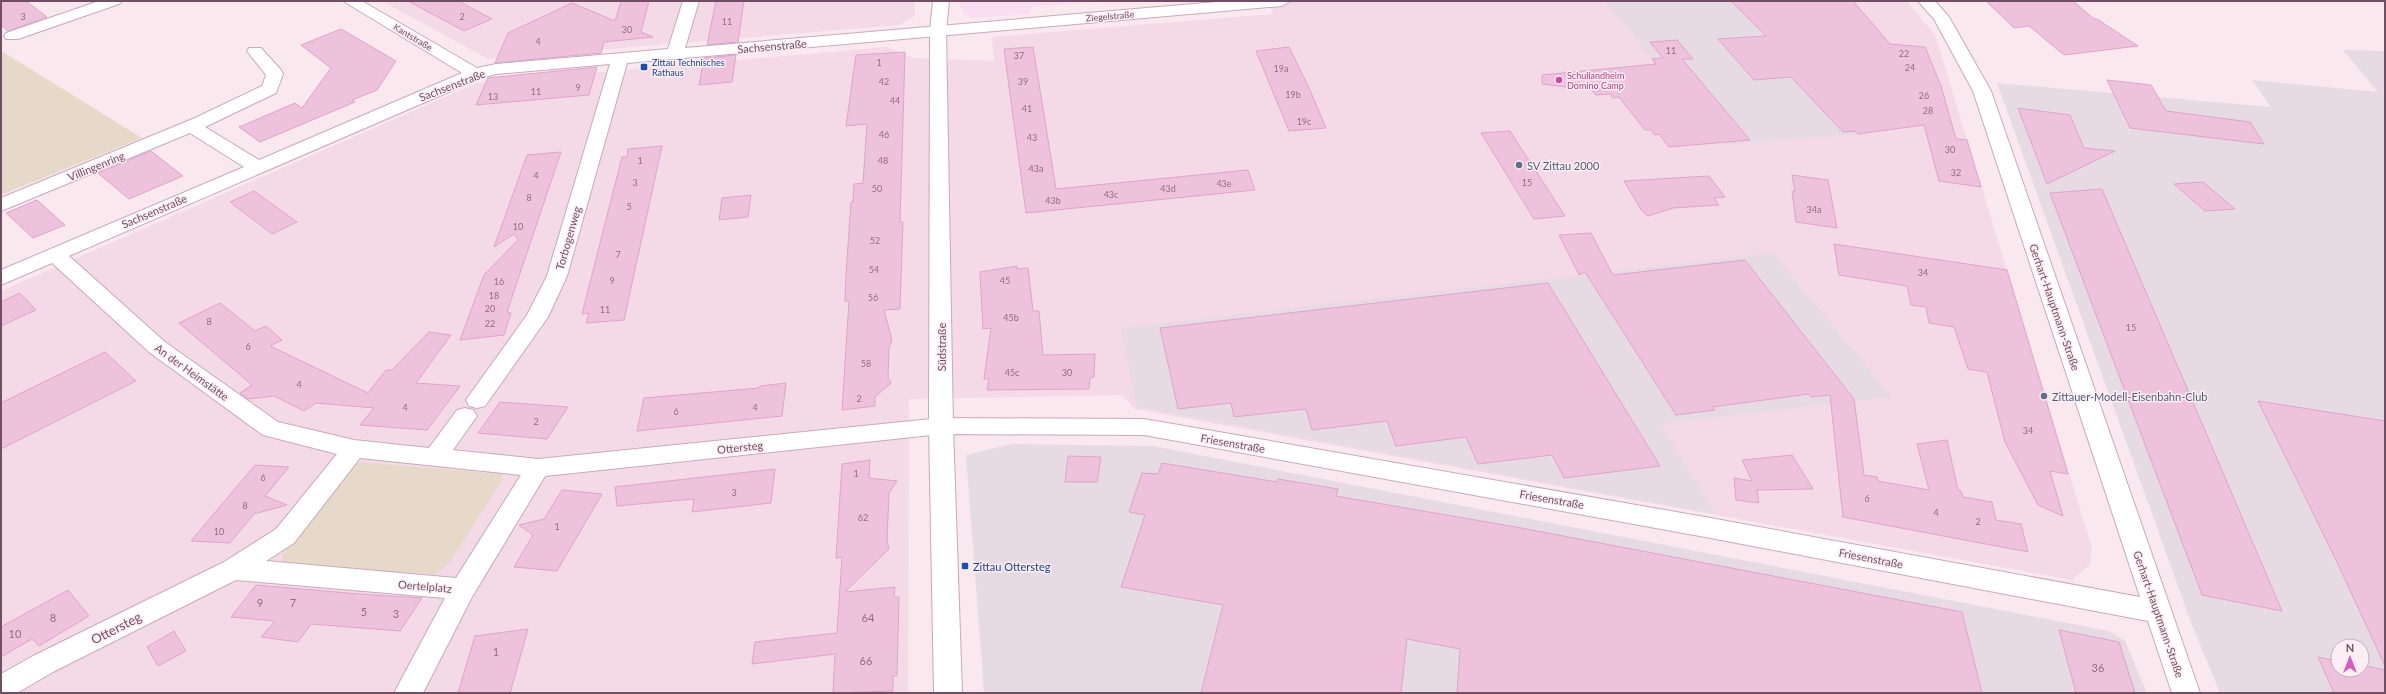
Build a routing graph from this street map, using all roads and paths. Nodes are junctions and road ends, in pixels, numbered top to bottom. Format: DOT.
graph roads {
  1 [pos="114,1"];
  2 [pos="352,1"];
  3 [pos="691,1"];
  4 [pos="940,1"];
  5 [pos="1282,1"];
  6 [pos="1926,1"];
  7 [pos="938,31"];
  8 [pos="12,36"];
  9 [pos="256,51"];
  10 [pos="675,54"];
  11 [pos="620,59"];
  12 [pos="475,74"];
  13 [pos="191,126"];
  14 [pos="257,167"];
  15 [pos="1,205"];
  16 [pos="54,254"];
  17 [pos="1,278"];
  18 [pos="941,426"];
  19 [pos="354,449"];
  20 [pos="435,457"];
  21 [pos="538,468"];
  22 [pos="233,569"];
  23 [pos="463,589"];
  24 [pos="2158,612"];
  25 [pos="1,688"];
  26 [pos="408,693"];
  27 [pos="948,693"];
  28 [pos="2186,693"];
  1 -- 8 [label="street"];
  2 -- 12 [label="street, Kantstraße"];
  3 -- 10 [label="street"];
  4 -- 7 [label="street, Südstraße"];
  5 -- 7 [label="street, Ziegelstraße"];
  6 -- 24 [label="street, Gerhart-Hauptmann-Straße"];
  7 -- 10 [label="street, Sachsenstraße"];
  7 -- 18 [label="street, Südstraße"];
  9 -- 13 [label="street, Villingenring"];
  10 -- 11 [label="street, Sachsenstraße"];
  11 -- 12 [label="street, Sachsenstraße"];
  11 -- 20 [label="street, Torbogenweg"];
  12 -- 14 [label="street, Sachsenstraße"];
  13 -- 14 [label="street"];
  13 -- 15 [label="street, Villingenring"];
  14 -- 16 [label="street, Sachsenstraße"];
  16 -- 17 [label="street, Sachsenstraße"];
  16 -- 19 [label="street, An der Heimstätte"];
  18 -- 21 [label="street, Ottersteg"];
  18 -- 24 [label="street, Friesenstraße"];
  18 -- 27 [label="street, Südstraße"];
  19 -- 20 [label="street"];
  19 -- 22 [label="street"];
  20 -- 21 [label="street"];
  21 -- 23 [label="street, Oertelplatz"];
  22 -- 23 [label="street, Oertelplatz"];
  22 -- 25 [label="street, Ottersteg"];
  23 -- 26 [label="street"];
  24 -- 28 [label="street, Gerhart-Hauptmann-Straße"];
}
